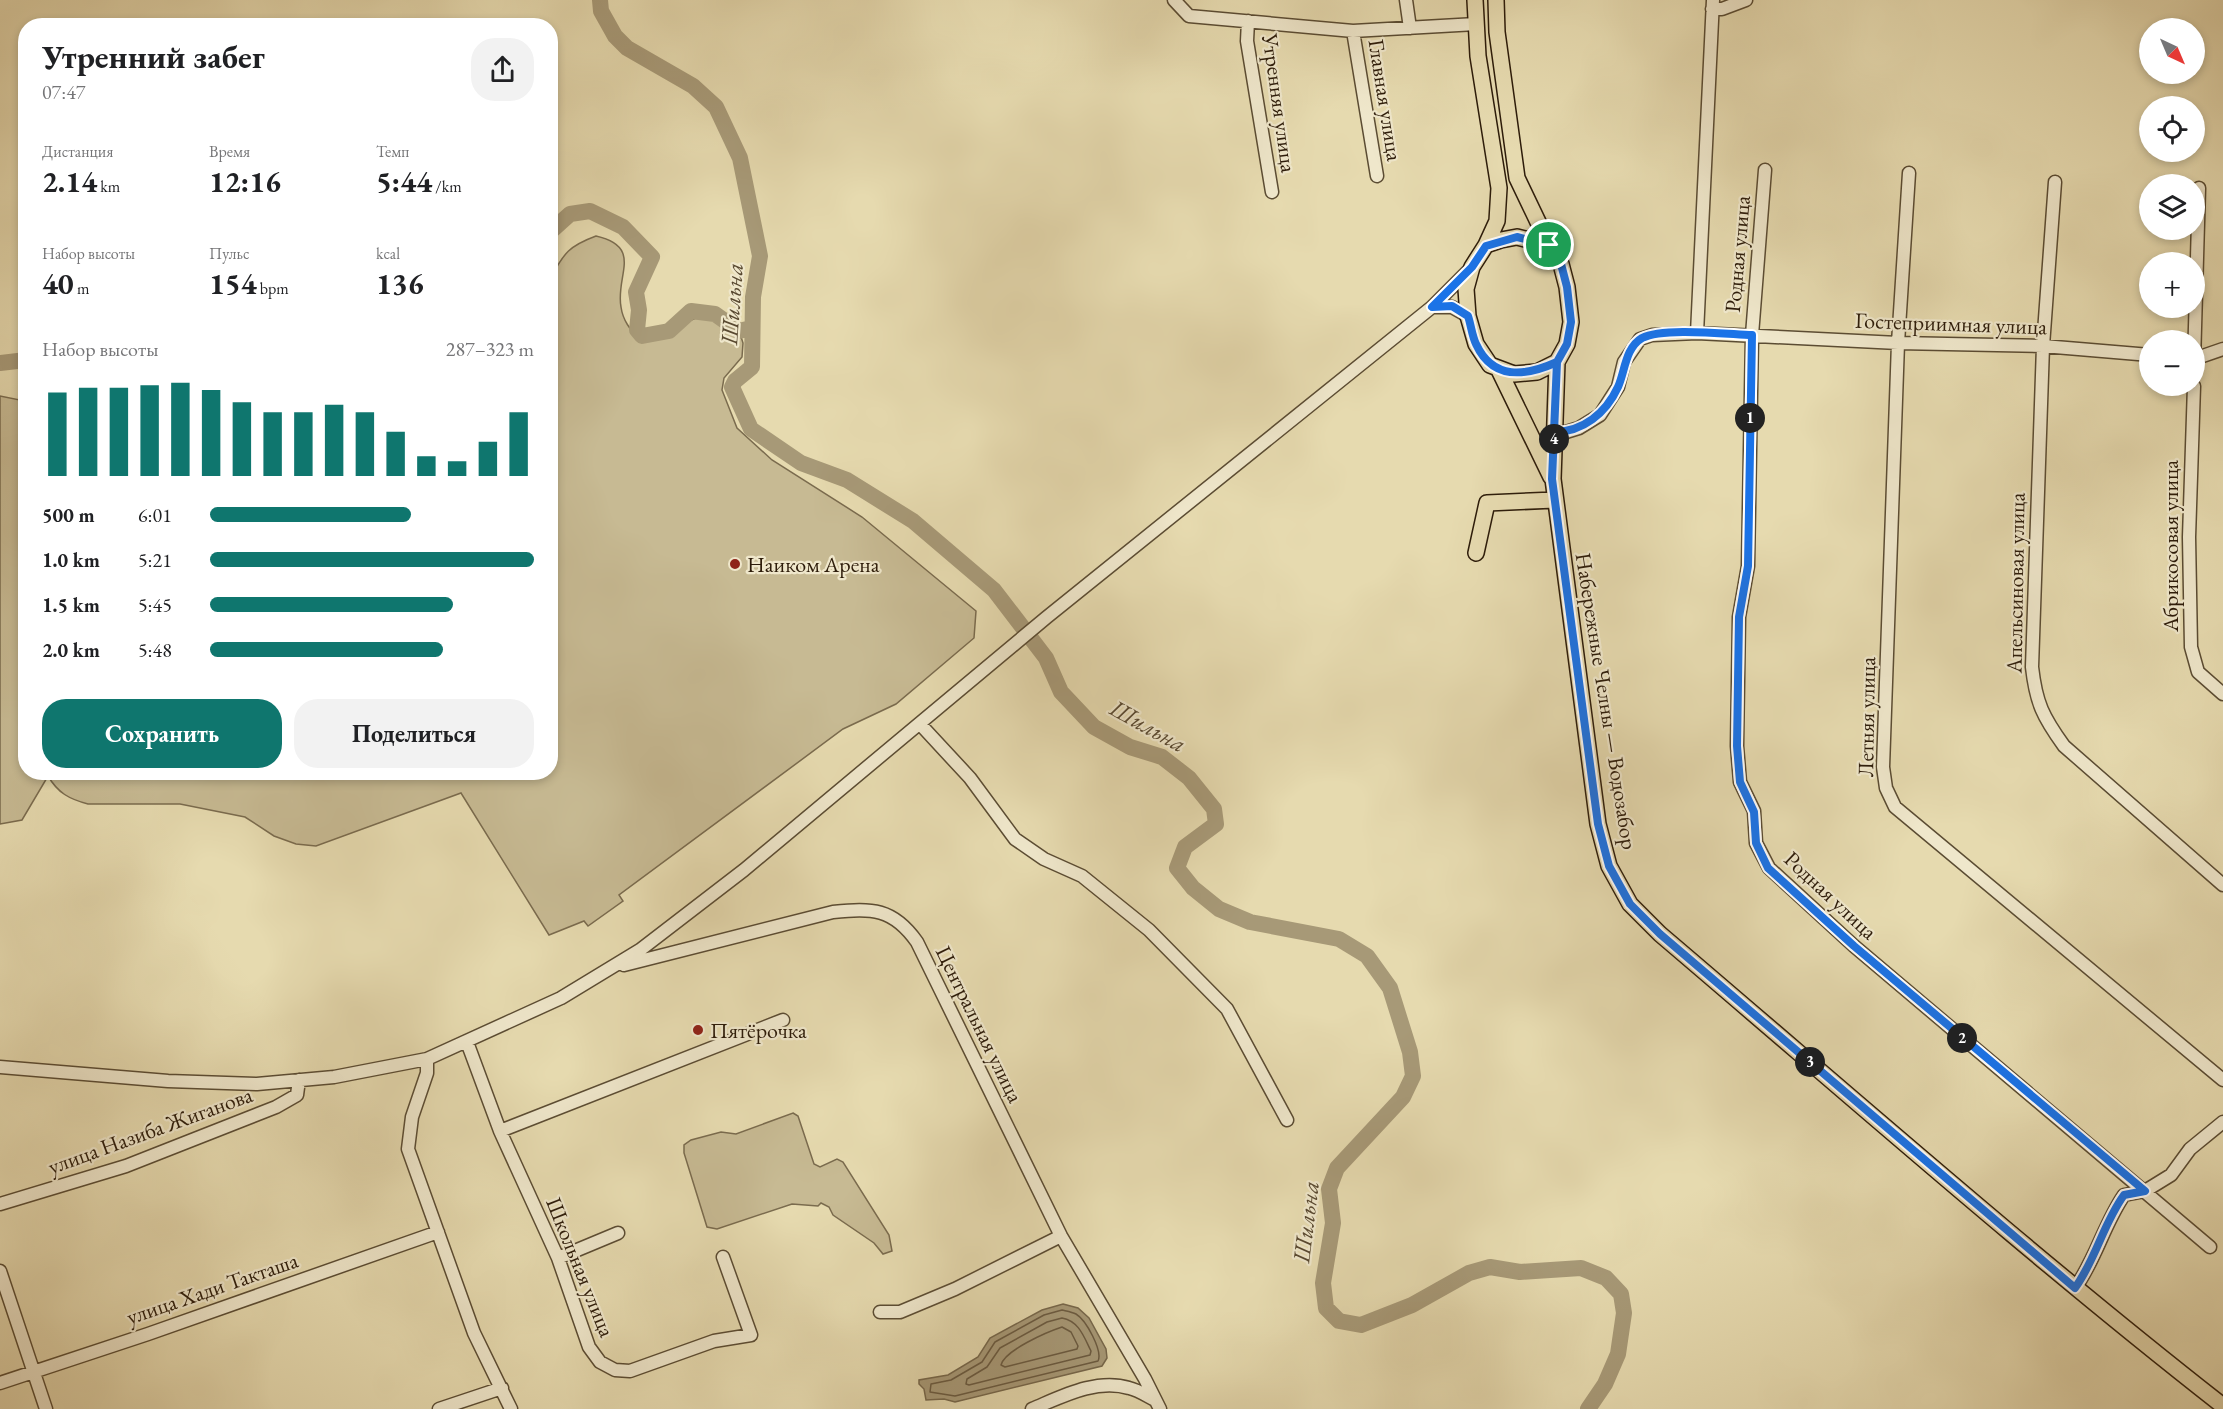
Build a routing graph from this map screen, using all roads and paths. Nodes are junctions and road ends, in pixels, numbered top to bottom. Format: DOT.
graph roads {
  1 [pos="1174,0"];
  2 [pos="1406,0"];
  3 [pos="1475,0"];
  4 [pos="1496,0"];
  5 [pos="1746,0"];
  6 [pos="1712,5"];
  7 [pos="1248,21"];
  8 [pos="1476,24"];
  9 [pos="1410,28"];
  10 [pos="1353,31"];
  11 [pos="1765,170"];
  12 [pos="1909,173"];
  13 [pos="1377,176"];
  14 [pos="2055,182"];
  15 [pos="1272,192"];
  16 [pos="2198,240"];
  17 [pos="1549,245"];
  18 [pos="1486,246"];
  19 [pos="1472,267"];
  20 [pos="1432,307"];
  21 [pos="1468,316"];
  22 [pos="2196,330"];
  23 [pos="1697,333"];
  24 [pos="1752,335"];
  25 [pos="1898,343"];
  26 [pos="2043,346"];
  27 [pos="2223,349"];
  28 [pos="2139,354"];
  29 [pos="2205,356"];
  30 [pos="1557,362"];
  31 [pos="1498,368"];
  32 [pos="2194,396"];
  33 [pos="1554,432"];
  34 [pos="1552,479"];
  35 [pos="1555,500"];
  36 [pos="1476,553"];
  37 [pos="2223,694"];
  38 [pos="920,724"];
  39 [pos="2223,885"];
  40 [pos="667,929"];
  41 [pos="677,951"];
  42 [pos="613,968"];
  43 [pos="783,1020"];
  44 [pos="467,1042"];
  45 [pos="427,1059"];
  46 [pos="0,1067"];
  47 [pos="299,1080"];
  48 [pos="2223,1080"];
  49 [pos="1287,1120"];
  50 [pos="2223,1122"];
  51 [pos="500,1131"];
  52 [pos="2145,1191"];
  53 [pos="0,1204"];
  54 [pos="438,1232"];
  55 [pos="618,1233"];
  56 [pos="1061,1236"];
  57 [pos="2210,1247"];
  58 [pos="723,1257"];
  59 [pos="558,1258"];
  60 [pos="0,1271"];
  61 [pos="2075,1288"];
  62 [pos="880,1312"];
  63 [pos="34,1372"];
  64 [pos="1144,1379"];
  65 [pos="0,1383"];
  66 [pos="502,1388"];
  67 [pos="1129,1388"];
  68 [pos="1157,1404"];
  69 [pos="2223,1406"];
  70 [pos="46,1409"];
  71 [pos="439,1409"];
  72 [pos="511,1409"];
  73 [pos="1032,1409"];
  1 -- 7 [label="street"];
  2 -- 9 [label="street, Главная улица"];
  3 -- 8 [label="main road, Набережные Челны — Водозабор"];
  4 -- 17 [label="main road, Набережные Челны — Водозабор"];
  5 -- 6 [label="street"];
  6 -- 23 [label="street"];
  7 -- 10 [label="street"];
  7 -- 15 [label="street, Утренняя улица"];
  8 -- 9 [label="street"];
  8 -- 18 [label="main road, Набережные Челны — Водозабор"];
  9 -- 10 [label="street"];
  10 -- 13 [label="street, Главная улица"];
  11 -- 24 [label="street, Родная улица"];
  12 -- 25 [label="street, Летняя улица"];
  14 -- 26 [label="street, Апельсиновая улица"];
  16 -- 22 [label="street"];
  17 -- 18 [label="main road"];
  17 -- 30 [label="main road, Набережные Челны — Водозабор"];
  18 -- 19 [label="main road, Набережные Челны — Водозабор"];
  19 -- 20 [label="street"];
  19 -- 21 [label="main road, Набережные Челны — Водозабор"];
  20 -- 21 [label="street"];
  20 -- 38 [label="street"];
  21 -- 31 [label="main road, Набережные Челны — Водозабор"];
  23 -- 24 [label="street, Гостеприимная улица"];
  23 -- 33 [label="street, Гостеприимная улица"];
  24 -- 25 [label="street, Гостеприимная улица"];
  24 -- 52 [label="street, Родная улица"];
  25 -- 26 [label="street, Гостеприимная улица"];
  25 -- 48 [label="street, Летняя улица"];
  26 -- 28 [label="street, Гостеприимная улица"];
  26 -- 39 [label="street, Апельсиновая улица"];
  27 -- 29 [label="street"];
  30 -- 31 [label="main road"];
  30 -- 33 [label="main road, Набережные Челны — Водозабор"];
  31 -- 34 [label="main road, Набережные Челны — Водозабор"];
  32 -- 37 [label="street, Абрикосовая улица"];
  33 -- 34 [label="main road, Набережные Челны — Водозабор"];
  34 -- 35 [label="main road, Набережные Челны — Водозабор"];
  35 -- 36 [label="main road"];
  35 -- 61 [label="main road, Набережные Челны — Водозабор"];
  38 -- 40 [label="street"];
  38 -- 49 [label="street"];
  40 -- 41 [label="street"];
  40 -- 42 [label="street"];
  41 -- 42 [label="street, Центральная улица"];
  41 -- 56 [label="street, Центральная улица"];
  42 -- 44 [label="street"];
  43 -- 51 [label="street"];
  44 -- 45 [label="street"];
  44 -- 51 [label="street, Школьная улица"];
  45 -- 47 [label="street"];
  45 -- 54 [label="street"];
  46 -- 47 [label="street"];
  47 -- 53 [label="street, улица Назиба Жиганова"];
  50 -- 52 [label="street"];
  51 -- 59 [label="street, Школьная улица"];
  52 -- 57 [label="street, Родная улица"];
  52 -- 61 [label="street"];
  54 -- 63 [label="street, улица Хади Такташа"];
  54 -- 66 [label="street"];
  55 -- 59 [label="street"];
  56 -- 62 [label="street"];
  56 -- 64 [label="street, Центральная улица"];
  58 -- 59 [label="street, Школьная улица"];
  60 -- 63 [label="street"];
  61 -- 69 [label="main road, Набережные Челны — Водозабор"];
  63 -- 65 [label="street, улица Хади Такташа"];
  63 -- 70 [label="street"];
  64 -- 67 [label="street"];
  64 -- 68 [label="street, Центральная улица"];
  66 -- 71 [label="street"];
  66 -- 72 [label="street"];
  67 -- 68 [label="street"];
  67 -- 73 [label="street"];
}
